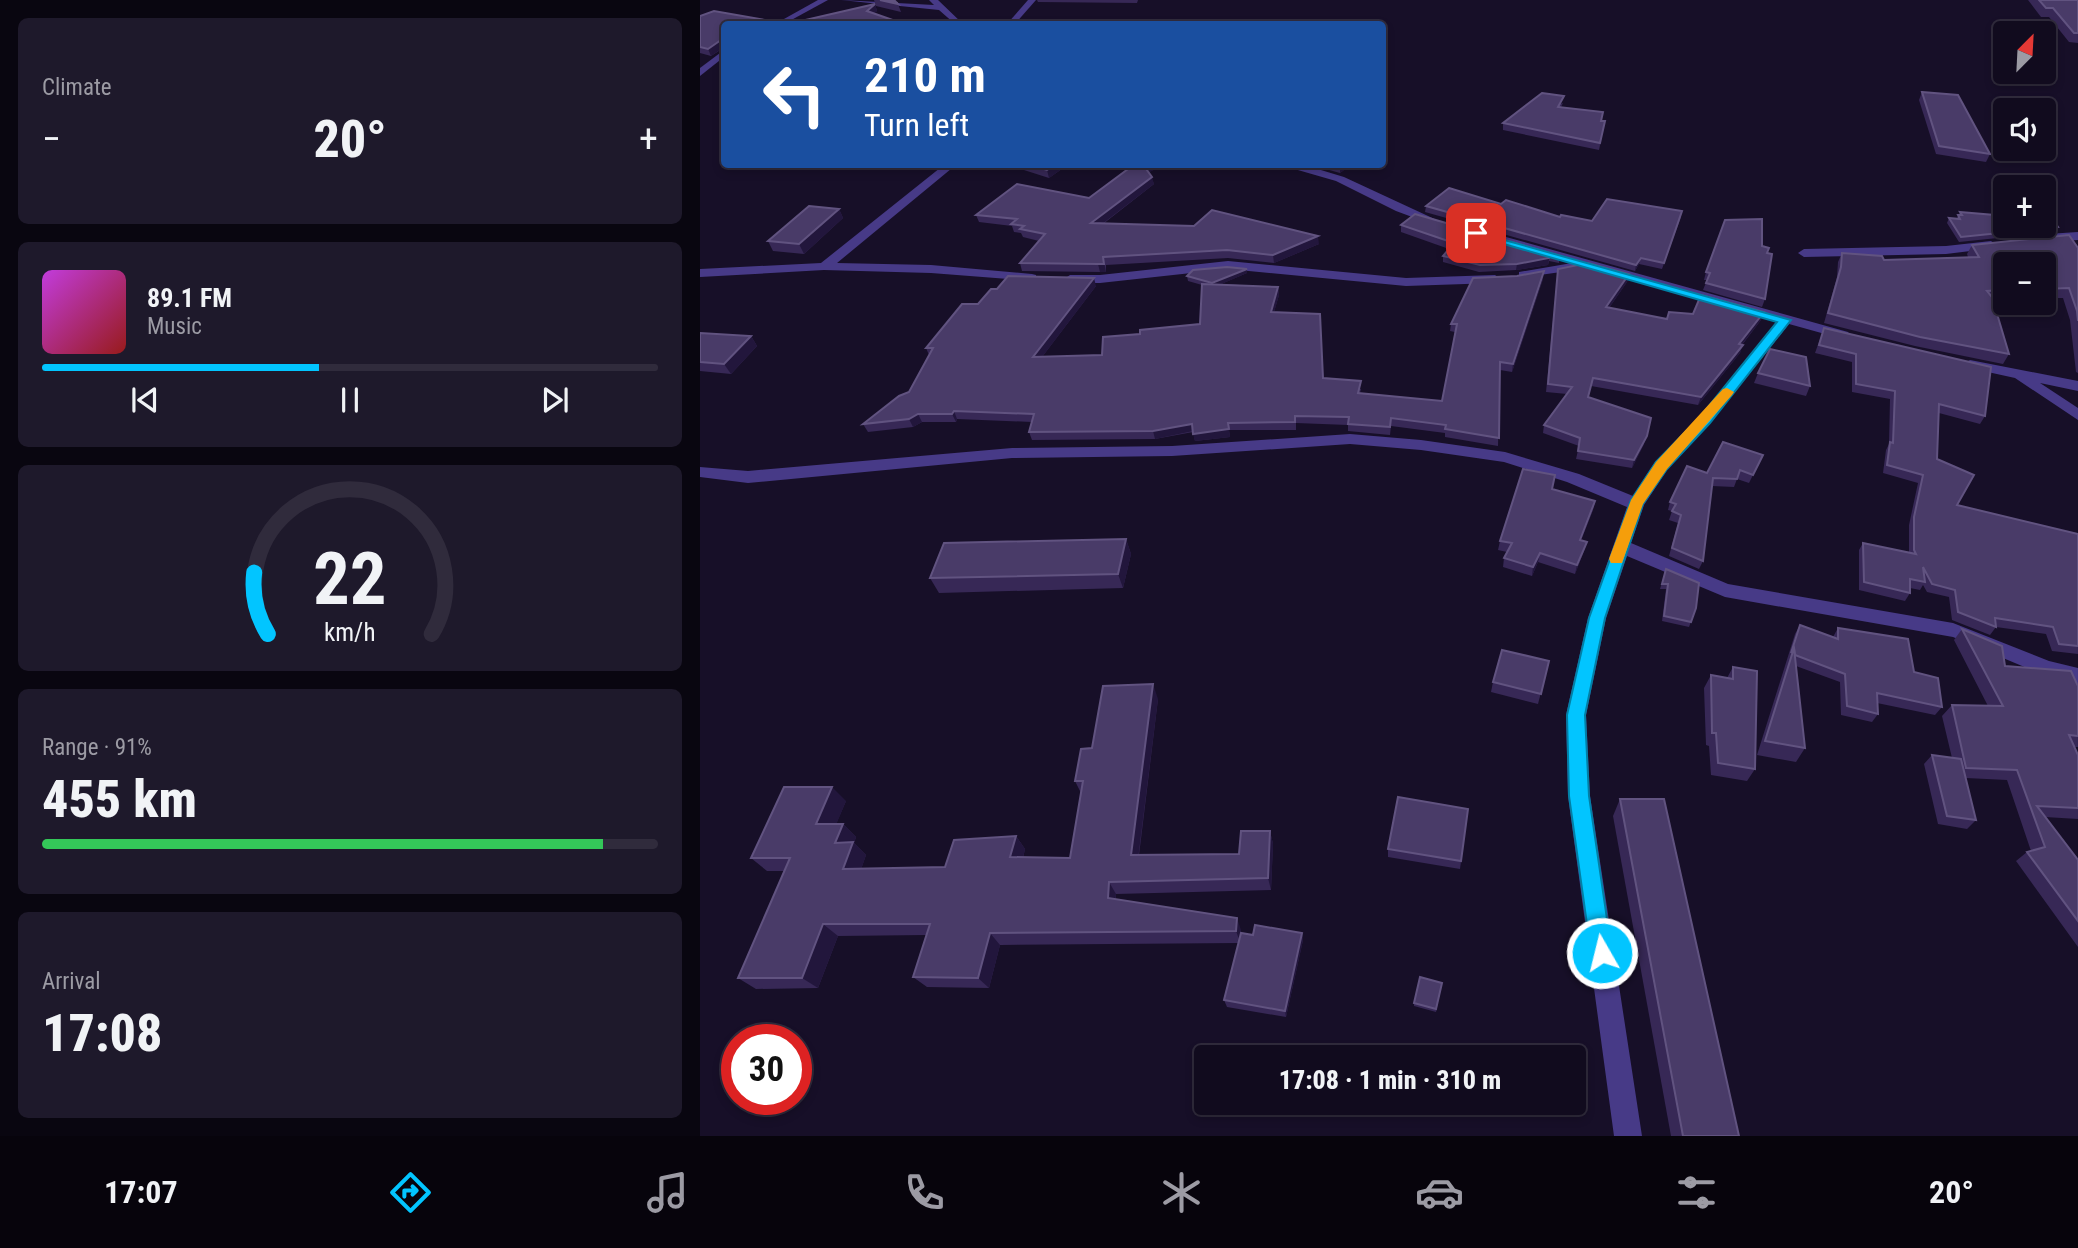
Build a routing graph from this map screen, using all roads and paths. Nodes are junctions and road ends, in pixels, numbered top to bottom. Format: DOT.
graph roads {
  1 [pos="824,0"];
  2 [pos="845,0"];
  3 [pos="1032,0"];
  4 [pos="935,4"];
  5 [pos="785,21"];
  6 [pos="955,21"];
  7 [pos="1014,21"];
  8 [pos="721,56"];
  9 [pos="700,73"];
  10 [pos="948,168"];
  11 [pos="1303,168"];
  12 [pos="1451,226"];
  13 [pos="2078,228"];
  14 [pos="2072,236"];
  15 [pos="1488,237"];
  16 [pos="2030,240"];
  17 [pos="2006,243"];
  18 [pos="1804,253"];
  19 [pos="1590,264"];
  20 [pos="824,266"];
  21 [pos="700,273"];
  22 [pos="1785,320"];
  23 [pos="1862,340"];
  24 [pos="1952,360"];
  25 [pos="2017,373"];
  26 [pos="2078,386"];
  27 [pos="2078,415"];
  28 [pos="700,472"];
  29 [pos="1636,504"];
  30 [pos="1621,546"];
  31 [pos="2078,676"];
  32 [pos="1628,1136"];
  1 -- 5 [label="street"];
  2 -- 4 [label="street"];
  3 -- 7 [label="street"];
  4 -- 6 [label="street"];
  8 -- 9 [label="street"];
  10 -- 20 [label="street"];
  11 -- 12 [label="street"];
  13 -- 14 [label="street"];
  14 -- 16 [label="street"];
  15 -- 19 [label="street"];
  17 -- 18 [label="street"];
  19 -- 20 [label="street"];
  19 -- 22 [label="street"];
  20 -- 21 [label="street"];
  22 -- 23 [label="street"];
  22 -- 29 [label="street"];
  24 -- 25 [label="street"];
  25 -- 26 [label="street"];
  25 -- 27 [label="street"];
  28 -- 29 [label="street"];
  29 -- 30 [label="street"];
  30 -- 31 [label="street"];
  30 -- 32 [label="street"];
}
